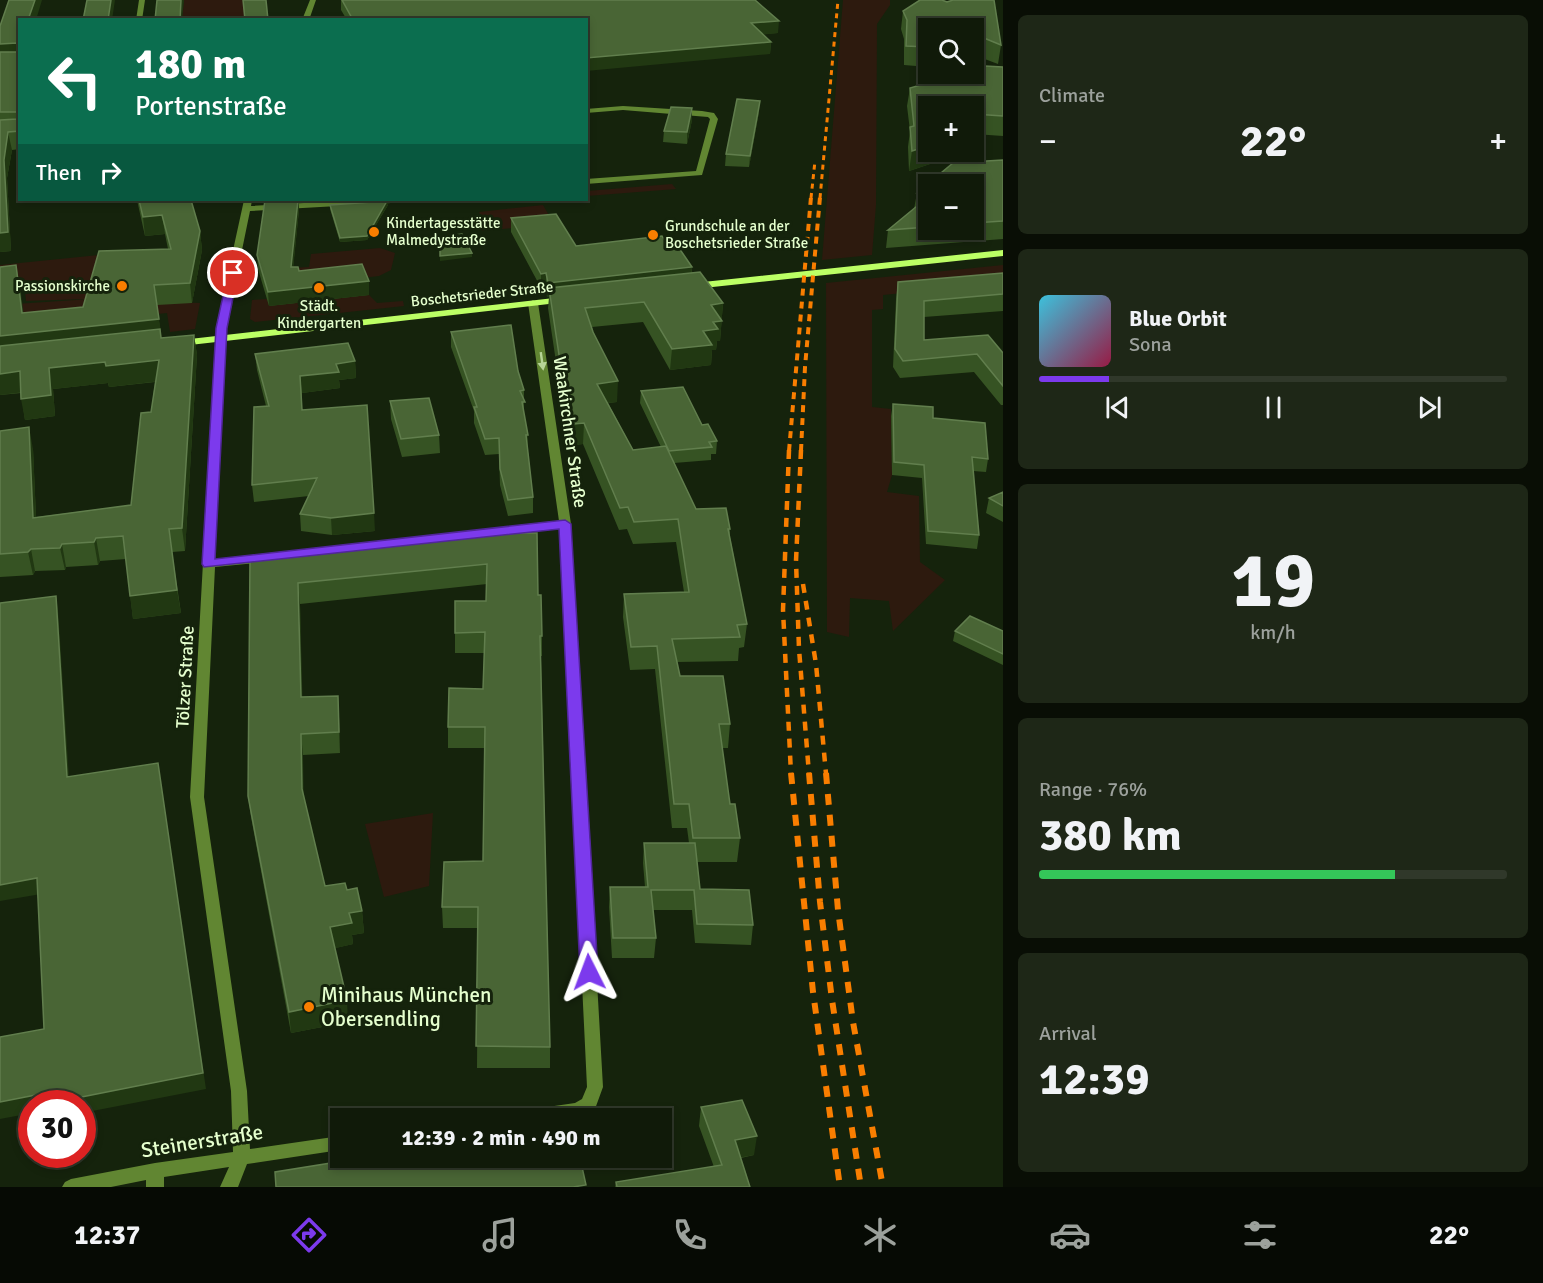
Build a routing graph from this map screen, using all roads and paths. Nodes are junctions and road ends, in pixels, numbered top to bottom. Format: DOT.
graph roads {
  1 [pos="142,0"];
  2 [pos="313,0"];
  3 [pos="139,18"];
  4 [pos="306,18"];
  5 [pos="588,111"];
  6 [pos="588,182"];
  7 [pos="355,201"];
  8 [pos="247,204"];
  9 [pos="1003,253"];
  10 [pos="688,287"];
  11 [pos="570,299"];
  12 [pos="533,303"];
  13 [pos="221,338"];
  14 [pos="171,344"];
  15 [pos="565,524"];
  16 [pos="381,544"];
  17 [pos="277,556"];
  18 [pos="208,564"];
  19 [pos="581,1108"];
  20 [pos="330,1144"];
  21 [pos="242,1157"];
  22 [pos="155,1179"];
  23 [pos="71,1187"];
  24 [pos="229,1187"];
  1 -- 3 [label="street"];
  2 -- 4 [label="street"];
  5 -- 6 [label="street"];
  7 -- 8 [label="street"];
  8 -- 13 [label="street, Tölzer Straße"];
  9 -- 10 [label="main road"];
  11 -- 12 [label="main road, Boschetsrieder Straße"];
  12 -- 13 [label="main road, Boschetsrieder Straße"];
  12 -- 15 [label="street, Waakirchner Straße, one-way"];
  13 -- 14 [label="main road, Boschetsrieder Straße"];
  13 -- 18 [label="street, Tölzer Straße"];
  15 -- 16 [label="street"];
  15 -- 19 [label="street, Waakirchner Straße"];
  17 -- 18 [label="street"];
  18 -- 21 [label="street, Tölzer Straße"];
  20 -- 21 [label="street, Steinerstraße"];
  21 -- 22 [label="street, Steinerstraße"];
  21 -- 24 [label="street"];
  22 -- 23 [label="street, Steinerstraße"];
}
